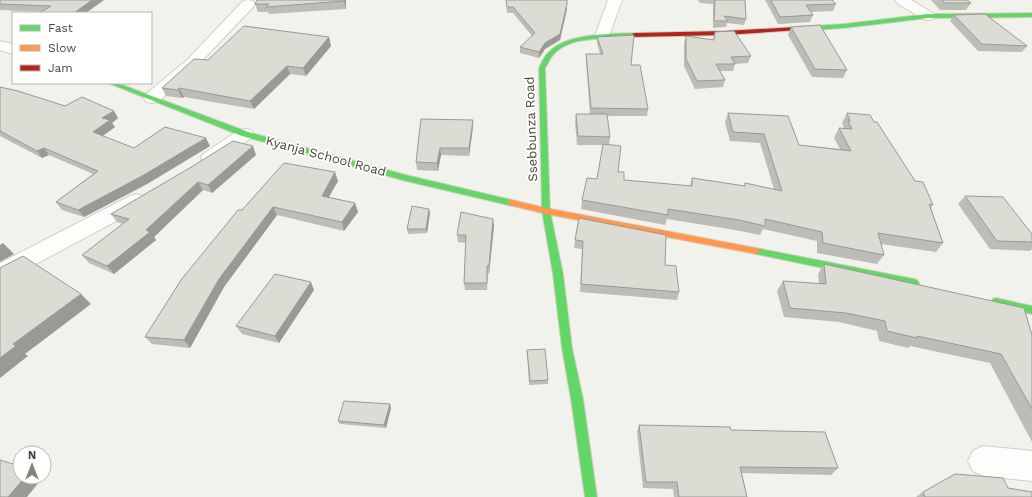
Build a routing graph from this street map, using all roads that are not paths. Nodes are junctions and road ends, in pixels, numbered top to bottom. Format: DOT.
graph roads {
  1 [pos="615,0"];
  2 [pos="902,0"];
  3 [pos="248,4"];
  4 [pos="1032,15"];
  5 [pos="928,16"];
  6 [pos="602,36"];
  7 [pos="0,45"];
  8 [pos="12,49"];
  9 [pos="114,84"];
  10 [pos="152,98"];
  11 [pos="245,134"];
  12 [pos="195,167"];
  13 [pos="154,191"];
  14 [pos="546,211"];
  15 [pos="0,273"];
  16 [pos="921,285"];
  17 [pos="983,299"];
  18 [pos="1032,310"];
  19 [pos="983,461"];
  20 [pos="1032,466"];
  21 [pos="592,497"];
  1 -- 6 [label="street"];
  2 -- 5 [label="street"];
  3 -- 10 [label="street"];
  4 -- 5 [label="street, Ssebbunza Road"];
  5 -- 6 [label="street, Ssebbunza Road"];
  6 -- 14 [label="street, Ssebbunza Road"];
  7 -- 8 [label="street"];
  9 -- 10 [label="street, Kyanja School Road"];
  10 -- 11 [label="street, Kyanja School Road"];
  11 -- 12 [label="street"];
  11 -- 14 [label="street, Kyanja School Road"];
  13 -- 15 [label="street"];
  14 -- 16 [label="street, Kyanja School Road"];
  14 -- 21 [label="street, Ssebbunza Road"];
  17 -- 18 [label="street"];
  19 -- 20 [label="street"];
}
